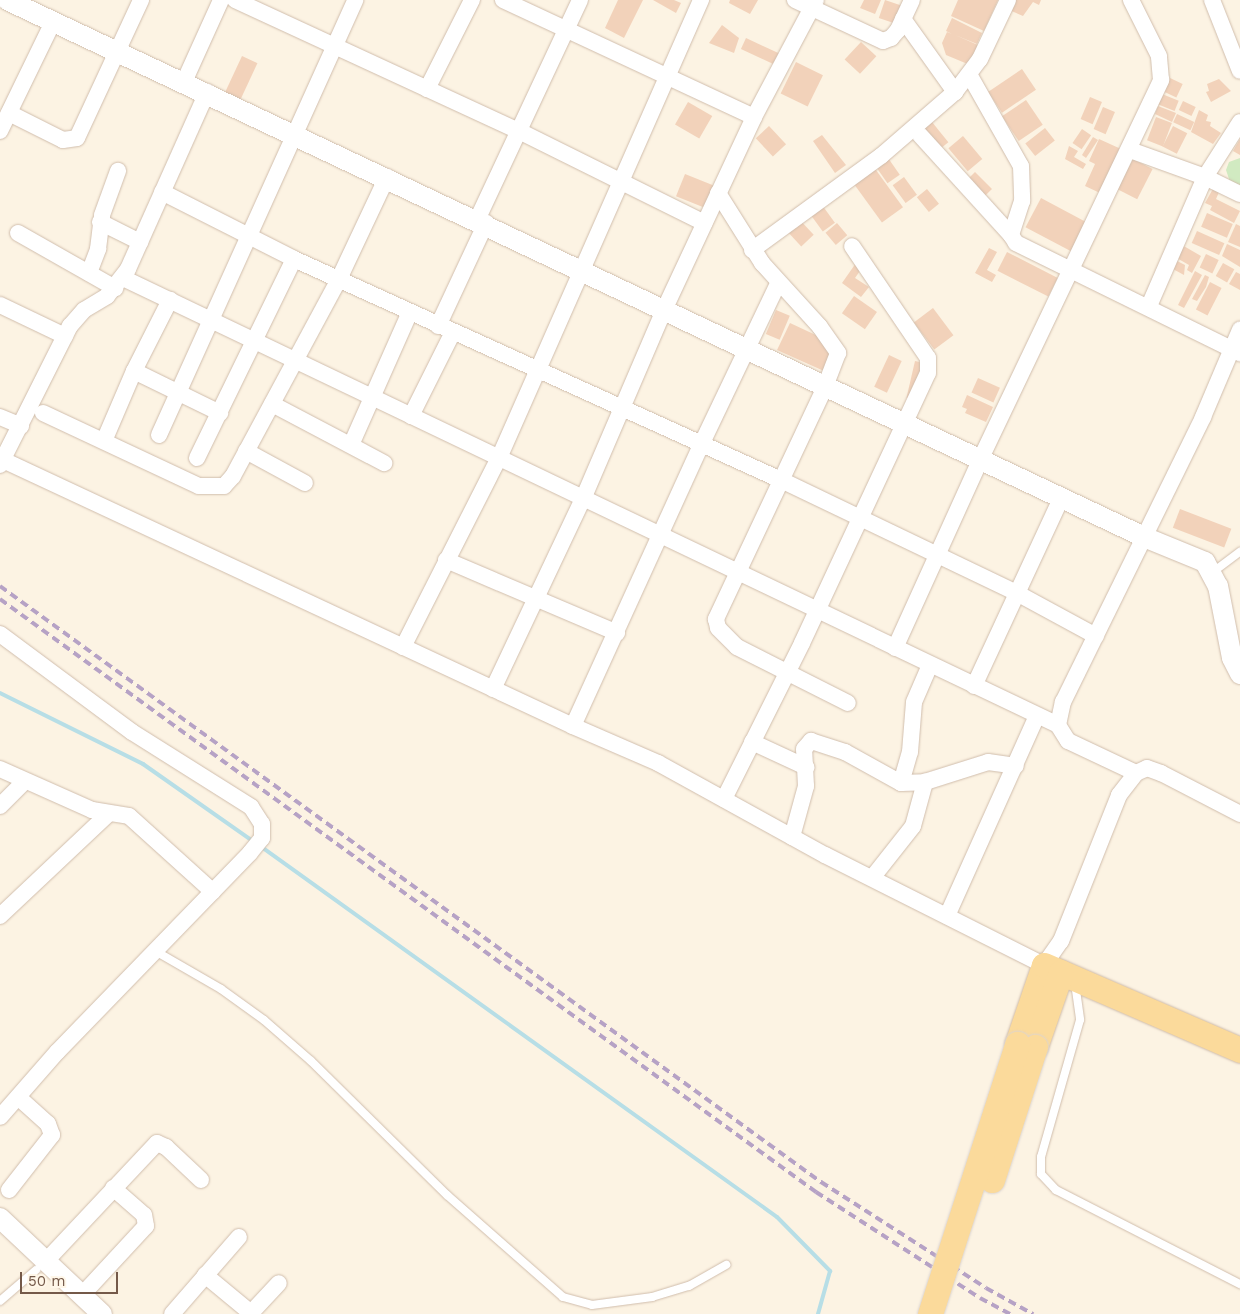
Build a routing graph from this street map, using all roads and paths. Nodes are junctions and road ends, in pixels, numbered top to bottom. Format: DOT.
graph roads {
  1 [pos="7,0"];
  2 [pos="141,0"];
  3 [pos="221,0"];
  4 [pos="235,0"];
  5 [pos="355,0"];
  6 [pos="472,0"];
  7 [pos="503,0"];
  8 [pos="580,0"];
  9 [pos="701,0"];
  10 [pos="795,0"];
  11 [pos="912,0"];
  12 [pos="1008,0"];
  13 [pos="1131,0"];
  14 [pos="1212,0"];
  15 [pos="814,4"];
  16 [pos="903,20"];
  17 [pos="53,22"];
  18 [pos="565,29"];
  19 [pos="333,45"];
  20 [pos="118,53"];
  21 [pos="1240,71"];
  22 [pos="666,76"];
  23 [pos="970,76"];
  24 [pos="184,82"];
  25 [pos="427,89"];
  26 [pos="207,92"];
  27 [pos="955,92"];
  28 [pos="9,113"];
  29 [pos="754,117"];
  30 [pos="1240,122"];
  31 [pos="0,131"];
  32 [pos="518,131"];
  33 [pos="293,133"];
  34 [pos="920,135"];
  35 [pos="1130,150"];
  36 [pos="118,171"];
  37 [pos="387,177"];
  38 [pos="1205,177"];
  39 [pos="622,181"];
  40 [pos="162,192"];
  41 [pos="718,193"];
  42 [pos="1240,194"];
  43 [pos="100,222"];
  44 [pos="481,222"];
  45 [pos="704,223"];
  46 [pos="18,233"];
  47 [pos="247,235"];
  48 [pos="1011,235"];
  49 [pos="140,242"];
  50 [pos="852,246"];
  51 [pos="752,250"];
  52 [pos="294,259"];
  53 [pos="1072,268"];
  54 [pos="583,270"];
  55 [pos="89,273"];
  56 [pos="339,279"];
  57 [pos="119,283"];
  58 [pos="778,284"];
  59 [pos="170,300"];
  60 [pos="0,305"];
  61 [pos="1149,306"];
  62 [pos="665,308"];
  63 [pos="410,312"];
  64 [pos="210,320"];
  65 [pos="446,329"];
  66 [pos="1240,330"];
  67 [pos="65,336"];
  68 [pos="255,341"];
  69 [pos="748,348"];
  70 [pos="1235,351"];
  71 [pos="295,360"];
  72 [pos="134,371"];
  73 [pos="537,371"];
  74 [pos="826,385"];
  75 [pos="178,392"];
  76 [pos="374,398"];
  77 [pos="272,404"];
  78 [pos="622,409"];
  79 [pos="43,413"];
  80 [pos="220,413"];
  81 [pos="411,416"];
  82 [pos="0,417"];
  83 [pos="906,422"];
  84 [pos="21,426"];
  85 [pos="159,435"];
  86 [pos="104,441"];
  87 [pos="702,443"];
  88 [pos="351,445"];
  89 [pos="246,451"];
  90 [pos="197,458"];
  91 [pos="499,458"];
  92 [pos="981,458"];
  93 [pos="2,463"];
  94 [pos="384,463"];
  95 [pos="781,480"];
  96 [pos="305,482"];
  97 [pos="1062,496"];
  98 [pos="584,499"];
  99 [pos="861,518"];
  100 [pos="662,536"];
  101 [pos="1144,537"];
  102 [pos="1240,552"];
  103 [pos="938,556"];
  104 [pos="446,560"];
  105 [pos="737,572"];
  106 [pos="1213,572"];
  107 [pos="1014,592"];
  108 [pos="535,598"];
  109 [pos="817,611"];
  110 [pos="617,633"];
  111 [pos="0,634"];
  112 [pos="1096,636"];
  113 [pos="403,647"];
  114 [pos="895,648"];
  115 [pos="930,665"];
  116 [pos="785,672"];
  117 [pos="1240,674"];
  118 [pos="974,686"];
  119 [pos="493,689"];
  120 [pos="848,704"];
  121 [pos="1037,716"];
  122 [pos="1058,725"];
  123 [pos="573,726"];
  124 [pos="752,742"];
  125 [pos="1016,766"];
  126 [pos="806,767"];
  127 [pos="0,769"];
  128 [pos="1136,773"];
  129 [pos="25,781"];
  130 [pos="925,782"];
  131 [pos="901,783"];
  132 [pos="724,799"];
  133 [pos="0,806"];
  134 [pos="1240,814"];
  135 [pos="107,815"];
  136 [pos="792,837"];
  137 [pos="872,878"];
  138 [pos="213,892"];
  139 [pos="0,916"];
  140 [pos="947,916"];
  141 [pos="157,952"];
  142 [pos="1060,972"];
  143 [pos="1026,1045"];
  144 [pos="1240,1050"];
  145 [pos="18,1097"];
  146 [pos="0,1117"];
  147 [pos="200,1180"];
  148 [pos="113,1188"];
  149 [pos="9,1190"];
  150 [pos="0,1218"];
  151 [pos="0,1236"];
  152 [pos="239,1237"];
  153 [pos="41,1265"];
  154 [pos="726,1265"];
  155 [pos="205,1275"];
  156 [pos="278,1283"];
  157 [pos="1240,1284"];
  158 [pos="0,1301"];
  159 [pos="83,1305"];
  160 [pos="251,1313"];
  161 [pos="102,1314"];
  162 [pos="172,1314"];
  163 [pos="930,1314"];
  164 [pos="947,1314"];
  1 -- 17 [label="street"];
  2 -- 20 [label="street"];
  3 -- 24 [label="street"];
  4 -- 19 [label="street"];
  5 -- 19 [label="street"];
  6 -- 25 [label="street"];
  7 -- 18 [label="street"];
  8 -- 18 [label="street"];
  9 -- 22 [label="street"];
  10 -- 15 [label="street"];
  11 -- 16 [label="street"];
  12 -- 23 [label="street"];
  13 -- 35 [label="street"];
  14 -- 21 [label="street"];
  15 -- 16 [label="street"];
  15 -- 29 [label="street"];
  16 -- 27 [label="street"];
  17 -- 20 [label="street"];
  17 -- 28 [label="street"];
  18 -- 22 [label="street"];
  18 -- 32 [label="street"];
  19 -- 25 [label="street"];
  19 -- 33 [label="street"];
  20 -- 24 [label="street"];
  20 -- 28 [label="street"];
  22 -- 29 [label="street"];
  22 -- 39 [label="street"];
  23 -- 27 [label="street"];
  23 -- 48 [label="street"];
  24 -- 26 [label="street"];
  25 -- 32 [label="street"];
  26 -- 33 [label="street"];
  26 -- 40 [label="street"];
  27 -- 51 [label="street"];
  28 -- 31 [label="street"];
  29 -- 41 [label="street"];
  30 -- 38 [label="street"];
  32 -- 39 [label="street"];
  32 -- 44 [label="street"];
  33 -- 37 [label="street"];
  33 -- 47 [label="street"];
  34 -- 48 [label="street"];
  35 -- 38 [label="street"];
  35 -- 53 [label="street"];
  36 -- 43 [label="street"];
  37 -- 44 [label="street"];
  37 -- 56 [label="street"];
  38 -- 42 [label="street"];
  38 -- 61 [label="street"];
  39 -- 45 [label="street"];
  39 -- 54 [label="street"];
  40 -- 47 [label="street"];
  40 -- 49 [label="street"];
  41 -- 45 [label="street"];
  41 -- 51 [label="street"];
  43 -- 49 [label="street"];
  43 -- 55 [label="street"];
  44 -- 54 [label="street"];
  44 -- 65 [label="street"];
  45 -- 62 [label="street"];
  46 -- 55 [label="street"];
  47 -- 52 [label="street"];
  47 -- 64 [label="street"];
  48 -- 53 [label="street"];
  49 -- 57 [label="street"];
  50 -- 83 [label="street"];
  51 -- 58 [label="street"];
  52 -- 56 [label="street"];
  52 -- 68 [label="street"];
  53 -- 61 [label="street"];
  53 -- 92 [label="street"];
  54 -- 62 [label="street"];
  54 -- 73 [label="street"];
  55 -- 57 [label="street"];
  56 -- 63 [label="street"];
  56 -- 71 [label="street"];
  57 -- 59 [label="street"];
  57 -- 67 [label="street"];
  58 -- 69 [label="street"];
  58 -- 74 [label="street"];
  59 -- 64 [label="street"];
  59 -- 72 [label="street"];
  60 -- 67 [label="street"];
  61 -- 70 [label="street"];
  62 -- 69 [label="street"];
  62 -- 78 [label="street"];
  63 -- 65 [label="street"];
  63 -- 76 [label="street"];
  64 -- 68 [label="street"];
  64 -- 75 [label="street"];
  65 -- 73 [label="street"];
  65 -- 81 [label="street"];
  66 -- 70 [label="street"];
  67 -- 84 [label="street"];
  68 -- 71 [label="street"];
  68 -- 80 [label="street"];
  69 -- 74 [label="street"];
  69 -- 87 [label="street"];
  70 -- 101 [label="street"];
  71 -- 76 [label="street"];
  71 -- 77 [label="street"];
  72 -- 75 [label="street"];
  72 -- 86 [label="street"];
  73 -- 78 [label="street"];
  73 -- 91 [label="street"];
  74 -- 83 [label="street"];
  74 -- 95 [label="street"];
  75 -- 80 [label="street"];
  75 -- 85 [label="street"];
  76 -- 81 [label="street"];
  76 -- 88 [label="street"];
  77 -- 88 [label="street"];
  77 -- 89 [label="street"];
  78 -- 87 [label="street"];
  78 -- 98 [label="street"];
  79 -- 86 [label="street"];
  80 -- 90 [label="street"];
  81 -- 91 [label="street"];
  82 -- 84 [label="street"];
  83 -- 92 [label="street"];
  83 -- 99 [label="street"];
  84 -- 93 [label="street"];
  86 -- 89 [label="street"];
  87 -- 95 [label="street"];
  87 -- 100 [label="street"];
  88 -- 94 [label="street"];
  89 -- 96 [label="street"];
  91 -- 98 [label="street"];
  91 -- 104 [label="street"];
  92 -- 97 [label="street"];
  92 -- 103 [label="street"];
  93 -- 113 [label="street"];
  95 -- 99 [label="street"];
  95 -- 105 [label="street"];
  97 -- 101 [label="street"];
  97 -- 107 [label="street"];
  98 -- 100 [label="street"];
  98 -- 108 [label="street"];
  99 -- 103 [label="street"];
  99 -- 109 [label="street"];
  100 -- 105 [label="street"];
  100 -- 110 [label="street"];
  101 -- 106 [label="street"];
  101 -- 112 [label="street"];
  102 -- 106 [label="lane"];
  103 -- 107 [label="street"];
  103 -- 114 [label="street"];
  104 -- 108 [label="street"];
  104 -- 113 [label="street"];
  105 -- 109 [label="street"];
  105 -- 116 [label="street"];
  106 -- 117 [label="street"];
  107 -- 112 [label="street"];
  107 -- 118 [label="street"];
  108 -- 110 [label="street"];
  108 -- 119 [label="street"];
  109 -- 114 [label="street"];
  109 -- 116 [label="street"];
  110 -- 123 [label="street"];
  111 -- 138 [label="street"];
  112 -- 122 [label="street"];
  113 -- 119 [label="street"];
  114 -- 115 [label="street"];
  115 -- 118 [label="street"];
  115 -- 131 [label="street"];
  116 -- 120 [label="street"];
  116 -- 124 [label="street"];
  118 -- 121 [label="street"];
  119 -- 123 [label="street"];
  121 -- 122 [label="street"];
  121 -- 125 [label="street"];
  122 -- 128 [label="street"];
  123 -- 132 [label="street"];
  124 -- 126 [label="street"];
  124 -- 132 [label="street"];
  125 -- 130 [label="street"];
  125 -- 140 [label="street"];
  126 -- 131 [label="street"];
  126 -- 136 [label="street"];
  127 -- 129 [label="street"];
  128 -- 134 [label="street"];
  128 -- 142 [label="street"];
  129 -- 133 [label="street"];
  129 -- 135 [label="street"];
  130 -- 131 [label="street"];
  130 -- 137 [label="street"];
  132 -- 136 [label="street"];
  135 -- 138 [label="street"];
  135 -- 139 [label="street"];
  136 -- 137 [label="street"];
  137 -- 140 [label="street"];
  138 -- 141 [label="street"];
  140 -- 142 [label="street"];
  141 -- 145 [label="street"];
  141 -- 154 [label="lane"];
  142 -- 143 [label="main road"];
  142 -- 144 [label="main road"];
  142 -- 157 [label="lane"];
  143 -- 163 [label="main road, bridge"];
  143 -- 164 [label="main road, bridge"];
  145 -- 146 [label="street"];
  145 -- 149 [label="street"];
  147 -- 148 [label="street"];
  148 -- 153 [label="street"];
  148 -- 159 [label="street"];
  150 -- 153 [label="street"];
  151 -- 153 [label="street"];
  152 -- 155 [label="street"];
  153 -- 158 [label="lane"];
  153 -- 159 [label="street"];
  155 -- 160 [label="street"];
  155 -- 162 [label="street"];
  156 -- 160 [label="street"];
  159 -- 161 [label="street"];
}
